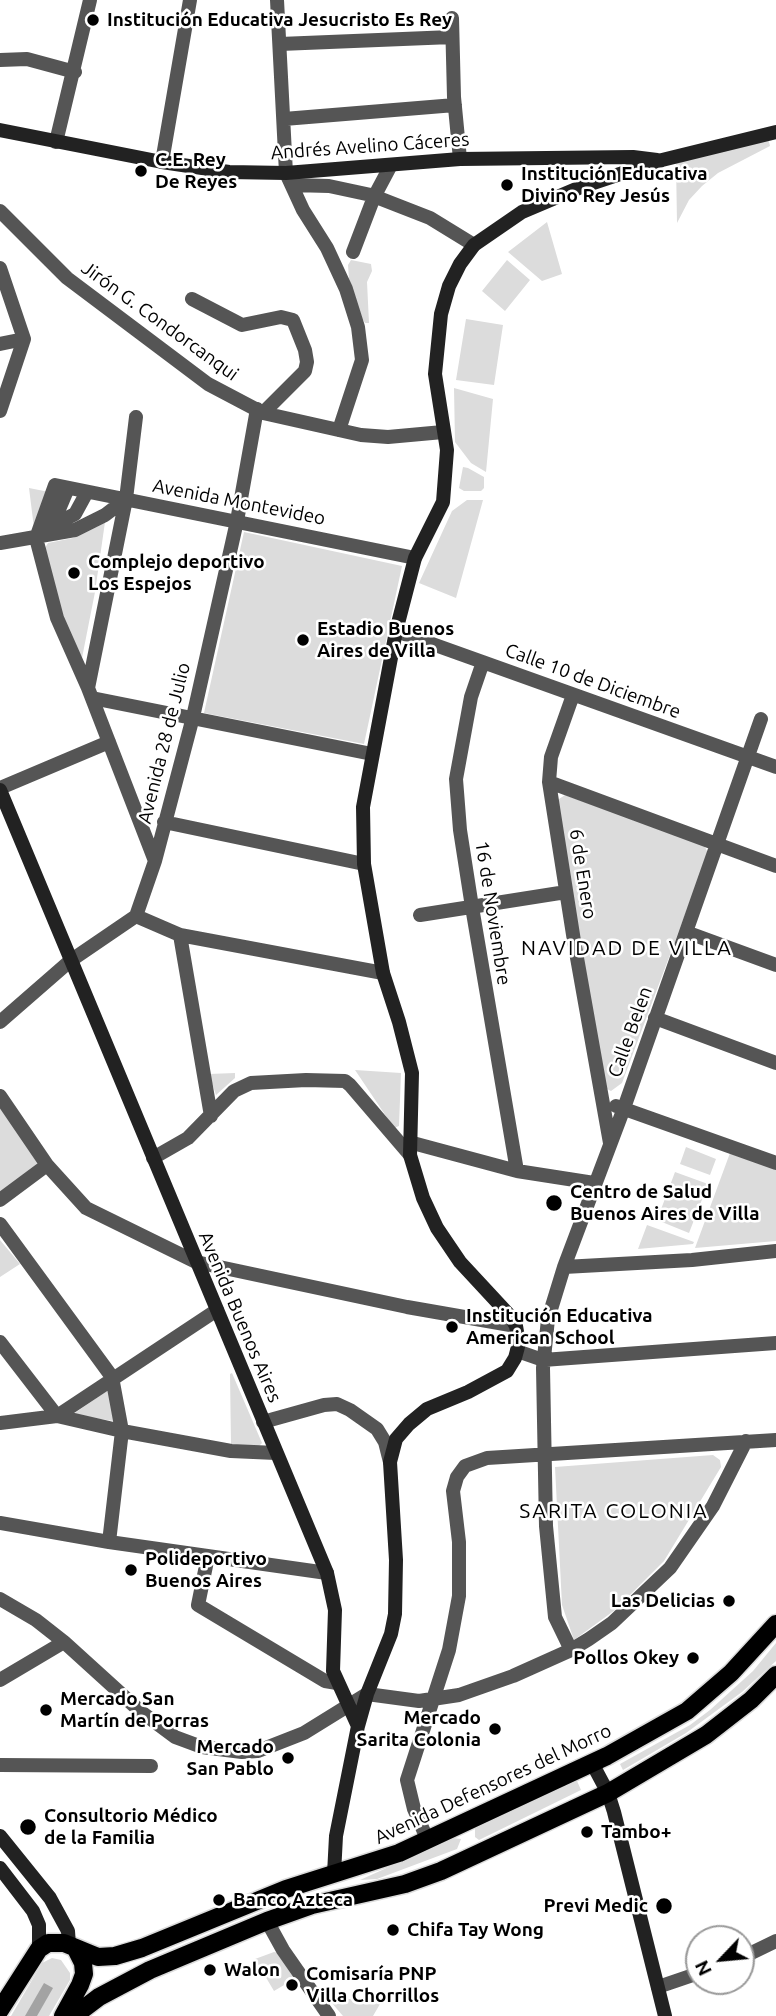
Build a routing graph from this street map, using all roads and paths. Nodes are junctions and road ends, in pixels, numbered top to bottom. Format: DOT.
graph roads {
  1 [pos="90,0"];
  2 [pos="190,0"];
  3 [pos="278,0"];
  4 [pos="452,18"];
  5 [pos="452,37"];
  6 [pos="280,44"];
  7 [pos="0,60"];
  8 [pos="75,72"];
  9 [pos="455,105"];
  10 [pos="284,119"];
  11 [pos="0,130"];
  12 [pos="776,132"];
  13 [pos="56,142"];
  14 [pos="460,159"];
  15 [pos="662,160"];
  16 [pos="162,162"];
  17 [pos="391,164"];
  18 [pos="289,179"];
  19 [pos="374,197"];
  20 [pos="0,211"];
  21 [pos="474,245"];
  22 [pos="353,252"];
  23 [pos="0,268"];
  24 [pos="192,299"];
  25 [pos="24,339"];
  26 [pos="0,344"];
  27 [pos="0,411"];
  28 [pos="260,411"];
  29 [pos="135,417"];
  30 [pos="339,430"];
  31 [pos="443,432"];
  32 [pos="62,486"];
  33 [pos="87,492"];
  34 [pos="126,499"];
  35 [pos="237,521"];
  36 [pos="52,526"];
  37 [pos="36,538"];
  38 [pos="0,543"];
  39 [pos="415,558"];
  40 [pos="396,631"];
  41 [pos="483,662"];
  42 [pos="90,693"];
  43 [pos="573,695"];
  44 [pos="193,717"];
  45 [pos="761,719"];
  46 [pos="109,742"];
  47 [pos="372,754"];
  48 [pos="748,757"];
  49 [pos="776,767"];
  50 [pos="549,782"];
  51 [pos="0,789"];
  52 [pos="164,822"];
  53 [pos="717,844"];
  54 [pos="155,861"];
  55 [pos="364,864"];
  56 [pos="776,866"];
  57 [pos="566,892"];
  58 [pos="472,907"];
  59 [pos="420,915"];
  60 [pos="136,916"];
  61 [pos="686,932"];
  62 [pos="180,935"];
  63 [pos="70,961"];
  64 [pos="776,965"];
  65 [pos="383,973"];
  66 [pos="655,1018"];
  67 [pos="0,1022"];
  68 [pos="776,1063"];
  69 [pos="0,1096"];
  70 [pos="603,1104"];
  71 [pos="624,1108"];
  72 [pos="211,1116"];
  73 [pos="610,1144"];
  74 [pos="410,1149"];
  75 [pos="153,1158"];
  76 [pos="776,1163"];
  77 [pos="47,1165"];
  78 [pos="517,1171"];
  79 [pos="594,1183"];
  80 [pos="0,1200"];
  81 [pos="0,1224"];
  82 [pos="776,1251"];
  83 [pos="196,1262"];
  84 [pos="564,1267"];
  85 [pos="216,1310"];
  86 [pos="516,1326"];
  87 [pos="0,1342"];
  88 [pos="776,1343"];
  89 [pos="517,1351"];
  90 [pos="543,1360"];
  91 [pos="112,1377"];
  92 [pos="57,1416"];
  93 [pos="263,1422"];
  94 [pos="0,1423"];
  95 [pos="122,1431"];
  96 [pos="776,1440"];
  97 [pos="746,1441"];
  98 [pos="276,1453"];
  99 [pos="544,1455"];
  100 [pos="390,1462"];
  101 [pos="0,1523"];
  102 [pos="109,1542"];
  103 [pos="208,1556"];
  104 [pos="327,1573"];
  105 [pos="0,1599"];
  106 [pos="776,1624"];
  107 [pos="64,1642"];
  108 [pos="571,1650"];
  109 [pos="776,1675"];
  110 [pos="0,1680"];
  111 [pos="337,1683"];
  112 [pos="367,1694"];
  113 [pos="432,1701"];
  114 [pos="348,1706"];
  115 [pos="358,1726"];
  116 [pos="592,1763"];
  117 [pos="0,1765"];
  118 [pos="150,1766"];
  119 [pos="608,1793"];
  120 [pos="468,1822"];
  121 [pos="0,1836"];
  122 [pos="428,1841"];
  123 [pos="475,1855"];
  124 [pos="0,1868"];
  125 [pos="334,1874"];
  126 [pos="267,1921"];
  127 [pos="776,1941"];
  128 [pos="72,1947"];
  129 [pos="39,1948"];
  130 [pos="755,1951"];
  131 [pos="685,1978"];
  132 [pos="657,1987"];
  133 [pos="0,2010"];
  134 [pos="63,2016"];
  135 [pos="74,2016"];
  136 [pos="328,2016"];
  137 [pos="665,2016"];
  1 -- 8 [label="street"];
  2 -- 16 [label="street"];
  3 -- 6 [label="street"];
  4 -- 5 [label="street"];
  5 -- 6 [label="street"];
  5 -- 9 [label="street"];
  6 -- 10 [label="street"];
  7 -- 8 [label="street"];
  8 -- 13 [label="street"];
  9 -- 10 [label="street"];
  9 -- 14 [label="street"];
  10 -- 18 [label="street"];
  11 -- 13 [label="street, Andrés Avelino Cáceres"];
  12 -- 15 [label="street"];
  13 -- 16 [label="street, Andrés Avelino Cáceres"];
  14 -- 15 [label="street, Andrés Avelino Cáceres"];
  14 -- 17 [label="street, Andrés Avelino Cáceres"];
  15 -- 21 [label="street"];
  16 -- 18 [label="street, Andrés Avelino Cáceres"];
  17 -- 18 [label="street, Andrés Avelino Cáceres"];
  17 -- 19 [label="street"];
  18 -- 19 [label="street"];
  18 -- 30 [label="street"];
  19 -- 21 [label="street"];
  19 -- 22 [label="street"];
  20 -- 28 [label="street, Jirón G. Condorcanqui"];
  21 -- 31 [label="street"];
  23 -- 25 [label="street"];
  24 -- 28 [label="street"];
  25 -- 26 [label="street"];
  25 -- 27 [label="street"];
  28 -- 30 [label="street, Jirón G. Condorcanqui"];
  28 -- 35 [label="street, Avenida 28 de Julio"];
  29 -- 34 [label="street"];
  30 -- 31 [label="street, Jirón G. Condorcanqui"];
  31 -- 39 [label="street"];
  32 -- 33 [label="street, Avenida Montevideo"];
  32 -- 36 [label="street"];
  32 -- 37 [label="street"];
  33 -- 34 [label="street, Avenida Montevideo"];
  33 -- 36 [label="street"];
  34 -- 35 [label="street, Avenida Montevideo"];
  34 -- 37 [label="street"];
  34 -- 42 [label="street"];
  35 -- 39 [label="street, Avenida Montevideo"];
  35 -- 44 [label="street, Avenida 28 de Julio"];
  36 -- 37 [label="street"];
  37 -- 38 [label="street"];
  37 -- 42 [label="street"];
  39 -- 40 [label="street"];
  40 -- 41 [label="street, Calle 10 de Diciembre"];
  40 -- 47 [label="street"];
  41 -- 43 [label="street, Calle 10 de Diciembre"];
  41 -- 58 [label="street, 16 de Noviembre"];
  42 -- 44 [label="street"];
  42 -- 46 [label="street"];
  43 -- 48 [label="street, Calle 10 de Diciembre"];
  43 -- 50 [label="street, 6 de Enero"];
  44 -- 47 [label="street"];
  44 -- 52 [label="street, Avenida 28 de Julio"];
  45 -- 48 [label="street, Calle Belen"];
  46 -- 51 [label="street"];
  46 -- 54 [label="street"];
  47 -- 55 [label="street"];
  48 -- 49 [label="street, Calle 10 de Diciembre"];
  48 -- 53 [label="street, Calle Belen"];
  50 -- 53 [label="street"];
  50 -- 57 [label="street, 6 de Enero"];
  51 -- 63 [label="street, Avenida Buenos Aires"];
  52 -- 54 [label="street, Avenida 28 de Julio"];
  52 -- 55 [label="street"];
  53 -- 56 [label="street"];
  53 -- 61 [label="street, Calle Belen"];
  54 -- 60 [label="street, Avenida 28 de Julio"];
  55 -- 65 [label="street"];
  57 -- 58 [label="street"];
  57 -- 70 [label="street, 6 de Enero"];
  58 -- 59 [label="street"];
  58 -- 78 [label="street, 16 de Noviembre"];
  60 -- 62 [label="street"];
  60 -- 63 [label="street"];
  61 -- 64 [label="street"];
  61 -- 66 [label="street, Calle Belen"];
  62 -- 65 [label="street"];
  62 -- 72 [label="street"];
  63 -- 67 [label="street"];
  63 -- 75 [label="street, Avenida Buenos Aires"];
  65 -- 74 [label="street"];
  66 -- 68 [label="street"];
  66 -- 71 [label="street, Calle Belen"];
  69 -- 77 [label="street"];
  70 -- 71 [label="street"];
  70 -- 73 [label="street, 6 de Enero"];
  71 -- 73 [label="street, Calle Belen"];
  71 -- 76 [label="street"];
  72 -- 74 [label="street"];
  72 -- 75 [label="street"];
  73 -- 79 [label="street, Calle Belen"];
  74 -- 78 [label="street"];
  74 -- 86 [label="street"];
  75 -- 83 [label="street, Avenida Buenos Aires"];
  77 -- 80 [label="street"];
  77 -- 83 [label="street"];
  78 -- 79 [label="street"];
  79 -- 84 [label="street, Calle Belen"];
  81 -- 91 [label="street"];
  82 -- 84 [label="street"];
  83 -- 85 [label="street, Avenida Buenos Aires"];
  83 -- 86 [label="street"];
  84 -- 90 [label="street, Calle Belen"];
  85 -- 91 [label="street"];
  85 -- 93 [label="street, Avenida Buenos Aires"];
  86 -- 89 [label="street"];
  87 -- 92 [label="street"];
  88 -- 90 [label="street"];
  89 -- 90 [label="street"];
  89 -- 100 [label="street"];
  90 -- 99 [label="street, Calle Belen"];
  91 -- 92 [label="street"];
  91 -- 95 [label="street"];
  92 -- 94 [label="street"];
  92 -- 95 [label="street"];
  93 -- 98 [label="street, Avenida Buenos Aires"];
  93 -- 100 [label="street"];
  95 -- 98 [label="street"];
  95 -- 102 [label="street"];
  96 -- 97 [label="street"];
  97 -- 99 [label="street"];
  97 -- 108 [label="street"];
  98 -- 104 [label="street, Avenida Buenos Aires"];
  99 -- 108 [label="street, Calle Belen"];
  99 -- 113 [label="street"];
  100 -- 112 [label="street"];
  101 -- 102 [label="street"];
  102 -- 103 [label="street"];
  103 -- 104 [label="street"];
  103 -- 111 [label="street"];
  104 -- 111 [label="street, Avenida Buenos Aires"];
  105 -- 107 [label="street"];
  106 -- 116 [label="main road, Avenida Defensores del Morro"];
  107 -- 110 [label="street"];
  107 -- 114 [label="street"];
  108 -- 113 [label="street"];
  109 -- 119 [label="main road"];
  111 -- 114 [label="street, Avenida Buenos Aires"];
  112 -- 113 [label="street"];
  112 -- 114 [label="street"];
  112 -- 115 [label="street"];
  113 -- 122 [label="street"];
  114 -- 115 [label="street, Avenida Buenos Aires"];
  115 -- 125 [label="street"];
  116 -- 119 [label="street"];
  116 -- 120 [label="main road, Avenida Defensores del Morro"];
  117 -- 118 [label="street"];
  119 -- 123 [label="main road"];
  119 -- 132 [label="street"];
  120 -- 122 [label="main road, Avenida Defensores del Morro"];
  120 -- 123 [label="main road"];
  121 -- 128 [label="street"];
  122 -- 125 [label="main road, Avenida Defensores del Morro"];
  123 -- 126 [label="main road"];
  124 -- 129 [label="street"];
  125 -- 128 [label="main road, Avenida Defensores del Morro"];
  126 -- 135 [label="main road"];
  126 -- 136 [label="street"];
  127 -- 130 [label="street"];
  128 -- 129 [label="main road, Avenida Defensores del Morro"];
  128 -- 134 [label="main road"];
  129 -- 133 [label="main road"];
  131 -- 132 [label="street"];
  132 -- 137 [label="street"];
}
